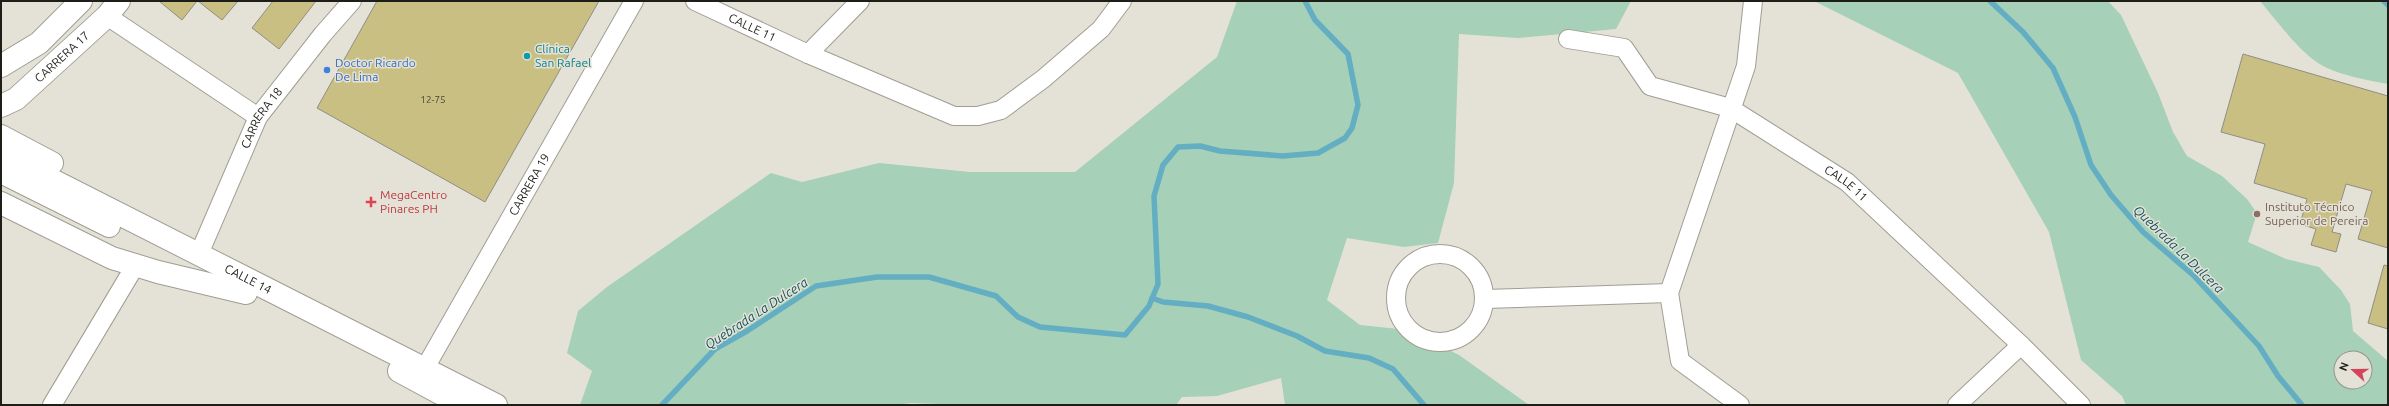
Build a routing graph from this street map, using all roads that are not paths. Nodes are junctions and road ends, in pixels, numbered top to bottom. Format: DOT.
graph roads {
  1 [pos="81,1"];
  2 [pos="352,1"];
  3 [pos="634,1"];
  4 [pos="695,1"];
  5 [pos="860,1"];
  6 [pos="1122,1"];
  7 [pos="1753,1"];
  8 [pos="113,9"];
  9 [pos="1568,39"];
  10 [pos="808,54"];
  11 [pos="1,66"];
  12 [pos="1,106"];
  13 [pos="1730,108"];
  14 [pos="258,117"];
  15 [pos="1,136"];
  16 [pos="1,154"];
  17 [pos="1,172"];
  18 [pos="1,203"];
  19 [pos="159,242"];
  20 [pos="199,254"];
  21 [pos="135,266"];
  22 [pos="246,293"];
  23 [pos="1669,293"];
  24 [pos="1485,299"];
  25 [pos="2021,345"];
  26 [pos="425,368"];
  27 [pos="52,405"];
  28 [pos="462,405"];
  29 [pos="496,405"];
  30 [pos="1740,405"];
  31 [pos="1957,405"];
  32 [pos="2080,405"];
  1 -- 11 [label="main road"];
  2 -- 14 [label="street, CARRERA 18"];
  3 -- 26 [label="street, CARRERA 19"];
  4 -- 10 [label="street, CALLE 11"];
  5 -- 10 [label="street"];
  6 -- 10 [label="street, CALLE 11"];
  7 -- 13 [label="street"];
  8 -- 12 [label="main road, CARRERA 17"];
  8 -- 14 [label="street"];
  9 -- 13 [label="street, CALLE 11"];
  13 -- 23 [label="street"];
  13 -- 25 [label="street, CALLE 11"];
  14 -- 20 [label="street, CARRERA 18"];
  15 -- 20 [label="main road"];
  16 -- 19 [label="main road, CALLE 14"];
  17 -- 19 [label="main road, CALLE 14"];
  18 -- 21 [label="main road"];
  19 -- 20 [label="main road, CALLE 14"];
  19 -- 22 [label="main road, CALLE 14"];
  20 -- 26 [label="main road, CALLE 14"];
  21 -- 22 [label="main road"];
  21 -- 27 [label="street"];
  22 -- 28 [label="main road, CALLE 14"];
  23 -- 24 [label="street"];
  23 -- 30 [label="street"];
  24 -- 24 [label="street"];
  25 -- 31 [label="street"];
  25 -- 32 [label="street, CALLE 11"];
  26 -- 29 [label="main road, CALLE 14"];
}
